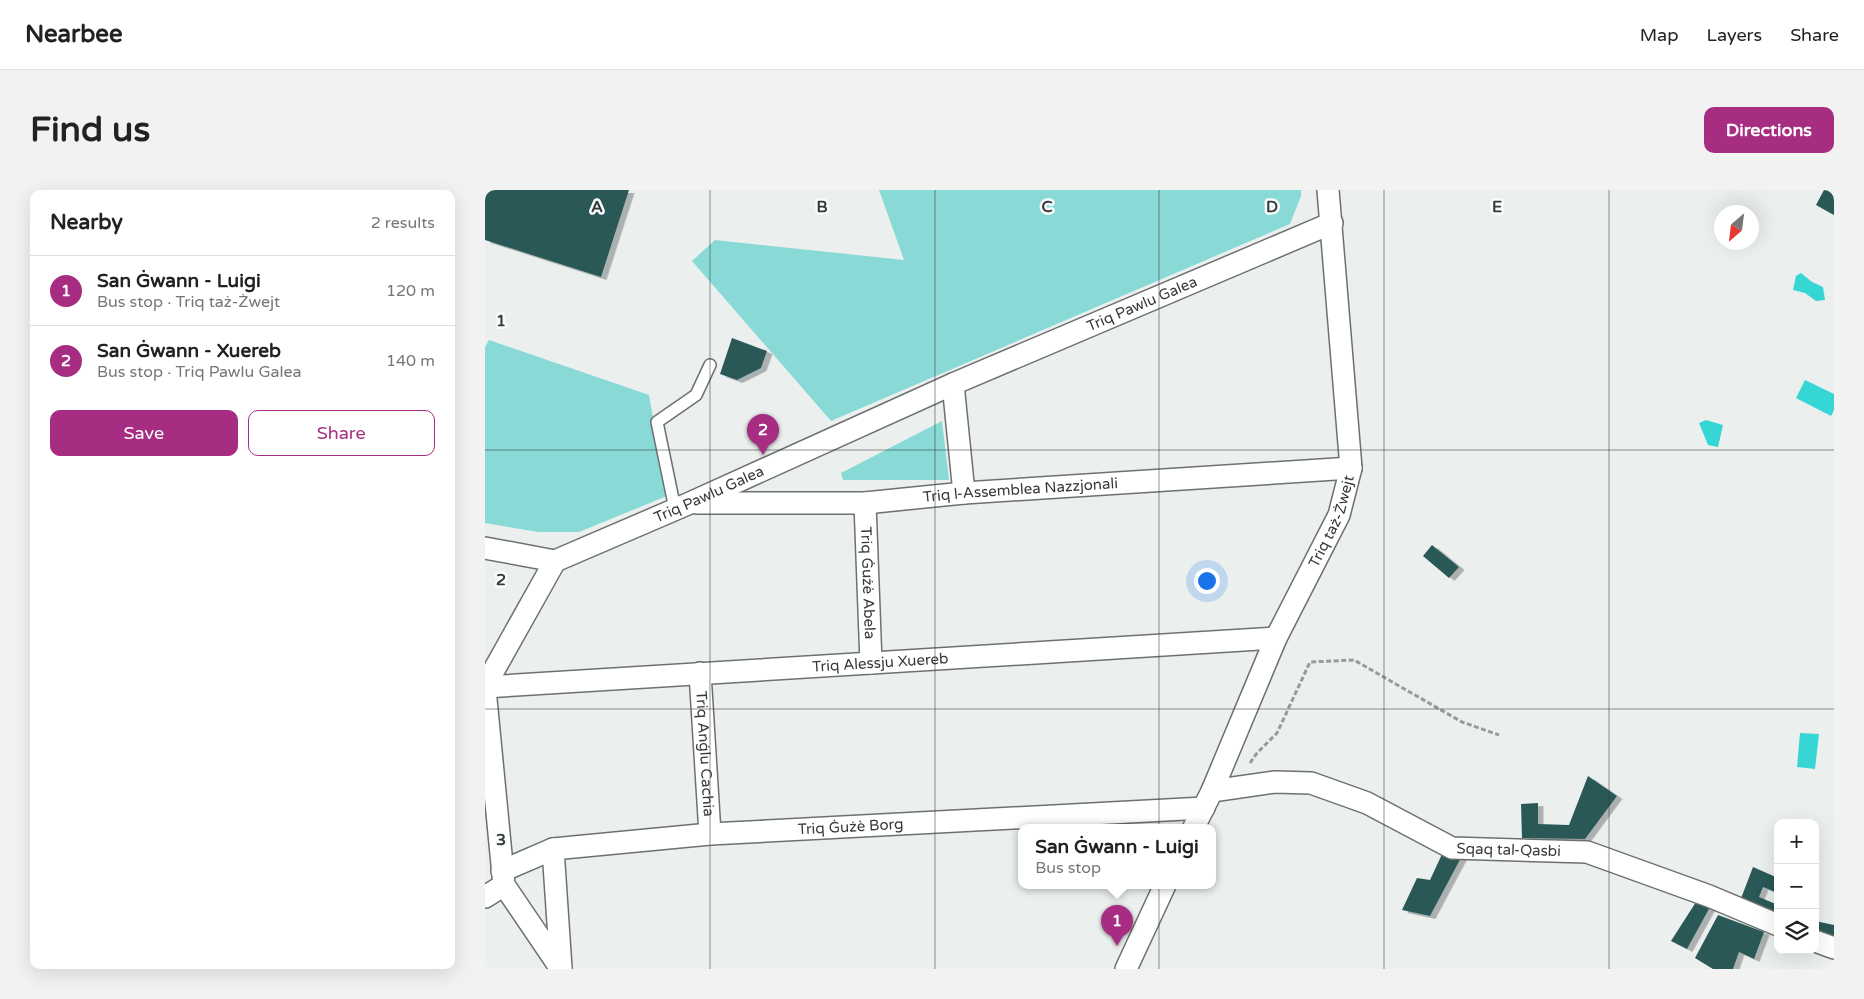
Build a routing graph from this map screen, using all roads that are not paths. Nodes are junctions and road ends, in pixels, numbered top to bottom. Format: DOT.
graph roads {
  1 [pos="1328,190"];
  2 [pos="1332,224"];
  3 [pos="710,365"];
  4 [pos="953,384"];
  5 [pos="1351,468"];
  6 [pos="964,493"];
  7 [pos="865,503"];
  8 [pos="683,506"];
  9 [pos="485,548"];
  10 [pos="555,561"];
  11 [pos="1276,638"];
  12 [pos="871,663"];
  13 [pos="700,674"];
  14 [pos="485,687"];
  15 [pos="1216,796"];
  16 [pos="1142,819"];
  17 [pos="1196,824"];
  18 [pos="710,834"];
  19 [pos="553,849"];
  20 [pos="503,878"];
  21 [pos="1154,895"];
  22 [pos="485,897"];
  23 [pos="1774,923"];
  24 [pos="1819,942"];
  25 [pos="1834,948"];
  26 [pos="561,969"];
  27 [pos="1126,969"];
  1 -- 2 [label="street, Triq taż-Żwejt"];
  2 -- 4 [label="street, Triq Pawlu Galea"];
  2 -- 5 [label="street, Triq taż-Żwejt"];
  3 -- 8 [label="lane"];
  4 -- 6 [label="street"];
  4 -- 8 [label="street, Triq Pawlu Galea"];
  5 -- 6 [label="street, Triq l-Assemblea Nazzjonali"];
  5 -- 11 [label="street, Triq taż-Żwejt"];
  6 -- 7 [label="street, Triq l-Assemblea Nazzjonali"];
  7 -- 8 [label="street, Triq l-Assemblea Nazzjonali"];
  7 -- 12 [label="street, Triq Ġużè Abela"];
  8 -- 10 [label="street, Triq Pawlu Galea"];
  9 -- 10 [label="street"];
  10 -- 14 [label="street"];
  11 -- 12 [label="street, Triq Alessju Xuereb"];
  11 -- 15 [label="street, Triq taż-Żwejt"];
  12 -- 13 [label="street, Triq Alessju Xuereb"];
  13 -- 14 [label="street, Triq Alessju Xuereb"];
  13 -- 18 [label="street, Triq Anġlu Cachia"];
  14 -- 20 [label="street"];
  15 -- 16 [label="street, Triq Ġużè Borg"];
  15 -- 17 [label="street, Triq taż-Żwejt"];
  15 -- 23 [label="street, Sqaq tal-Qasbi"];
  16 -- 18 [label="street, Triq Ġużè Borg"];
  18 -- 19 [label="street, Triq Ġużè Borg"];
  19 -- 20 [label="street, Triq Ġużè Borg"];
  19 -- 26 [label="street"];
  20 -- 22 [label="street, Triq Ġużè Borg"];
  20 -- 26 [label="street"];
  21 -- 27 [label="street"];
  24 -- 25 [label="street"];
}
